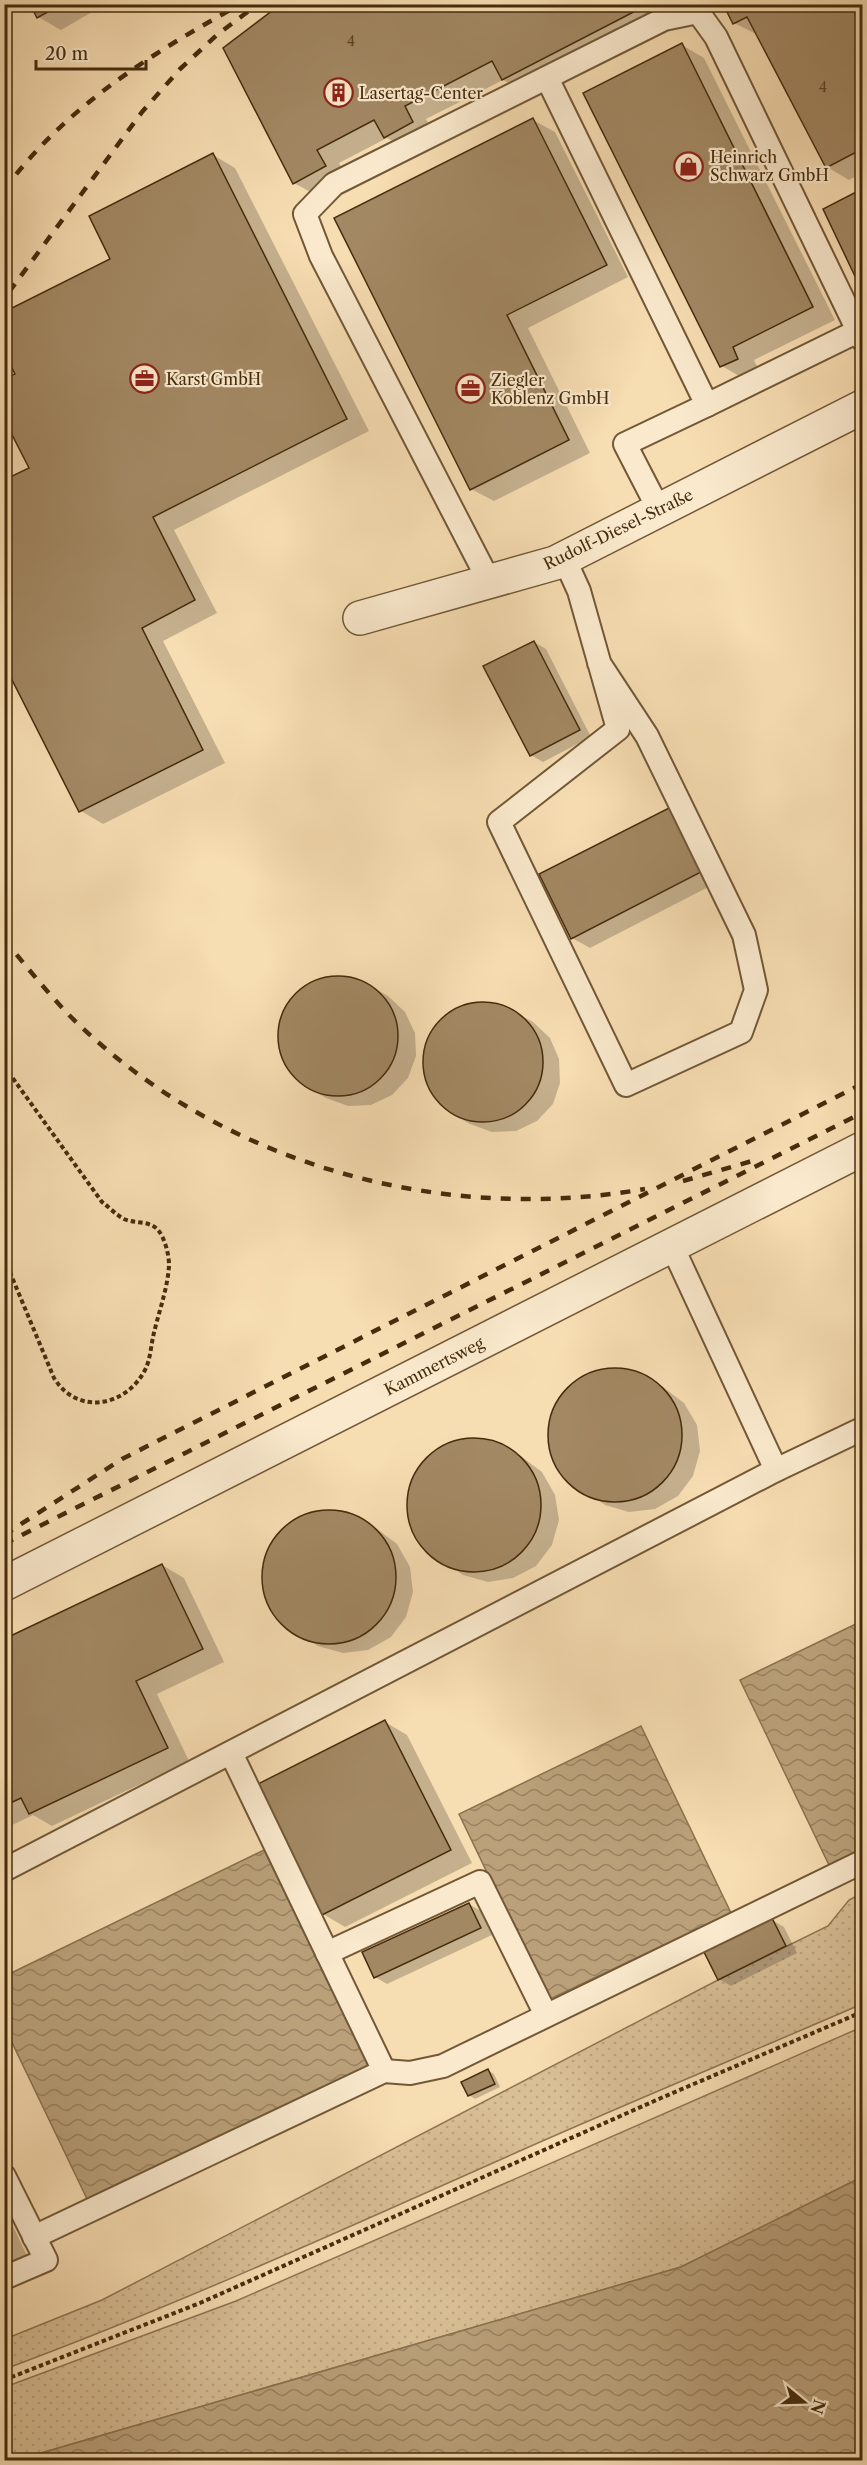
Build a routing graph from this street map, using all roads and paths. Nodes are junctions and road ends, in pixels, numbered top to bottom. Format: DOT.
graph roads {
  1 [pos="547,78"];
  2 [pos="860,335"];
  3 [pos="707,405"];
  4 [pos="862,407"];
  5 [pos="659,510"];
  6 [pos="564,558"];
  7 [pos="489,581"];
  8 [pos="360,618"];
  9 [pos="600,663"];
  10 [pos="4,1066"];
  11 [pos="862,1149"];
  12 [pos="672,1246"];
  13 [pos="4,1258"];
  14 [pos="862,1430"];
  15 [pos="776,1470"];
  16 [pos="4,1584"];
  17 [pos="231,1753"];
  18 [pos="862,1862"];
  19 [pos="4,1870"];
  20 [pos="327,1953"];
  21 [pos="862,2012"];
  22 [pos="546,2015"];
  23 [pos="384,2071"];
  24 [pos="4,2176"];
  25 [pos="34,2237"];
  26 [pos="4,2278"];
  27 [pos="4,2380"];
  1 -- 2 [label="lane"];
  1 -- 3 [label="lane"];
  1 -- 7 [label="lane"];
  2 -- 3 [label="lane"];
  3 -- 5 [label="lane"];
  4 -- 5 [label="street, Rudolf-Diesel-Straße"];
  5 -- 6 [label="street, Rudolf-Diesel-Straße"];
  6 -- 7 [label="street, Rudolf-Diesel-Straße"];
  6 -- 9 [label="lane"];
  7 -- 8 [label="street, Rudolf-Diesel-Straße"];
  9 -- 9 [label="lane"];
  10 -- 13 [label="path"];
  11 -- 12 [label="street, Kammertsweg"];
  12 -- 15 [label="lane"];
  12 -- 16 [label="street, Kammertsweg"];
  14 -- 15 [label="lane"];
  15 -- 17 [label="lane"];
  17 -- 19 [label="lane"];
  17 -- 20 [label="lane"];
  18 -- 22 [label="lane"];
  20 -- 22 [label="lane"];
  20 -- 23 [label="lane"];
  21 -- 27 [label="path"];
  22 -- 23 [label="lane"];
  23 -- 25 [label="lane"];
  24 -- 25 [label="lane"];
  25 -- 26 [label="lane"];
}
